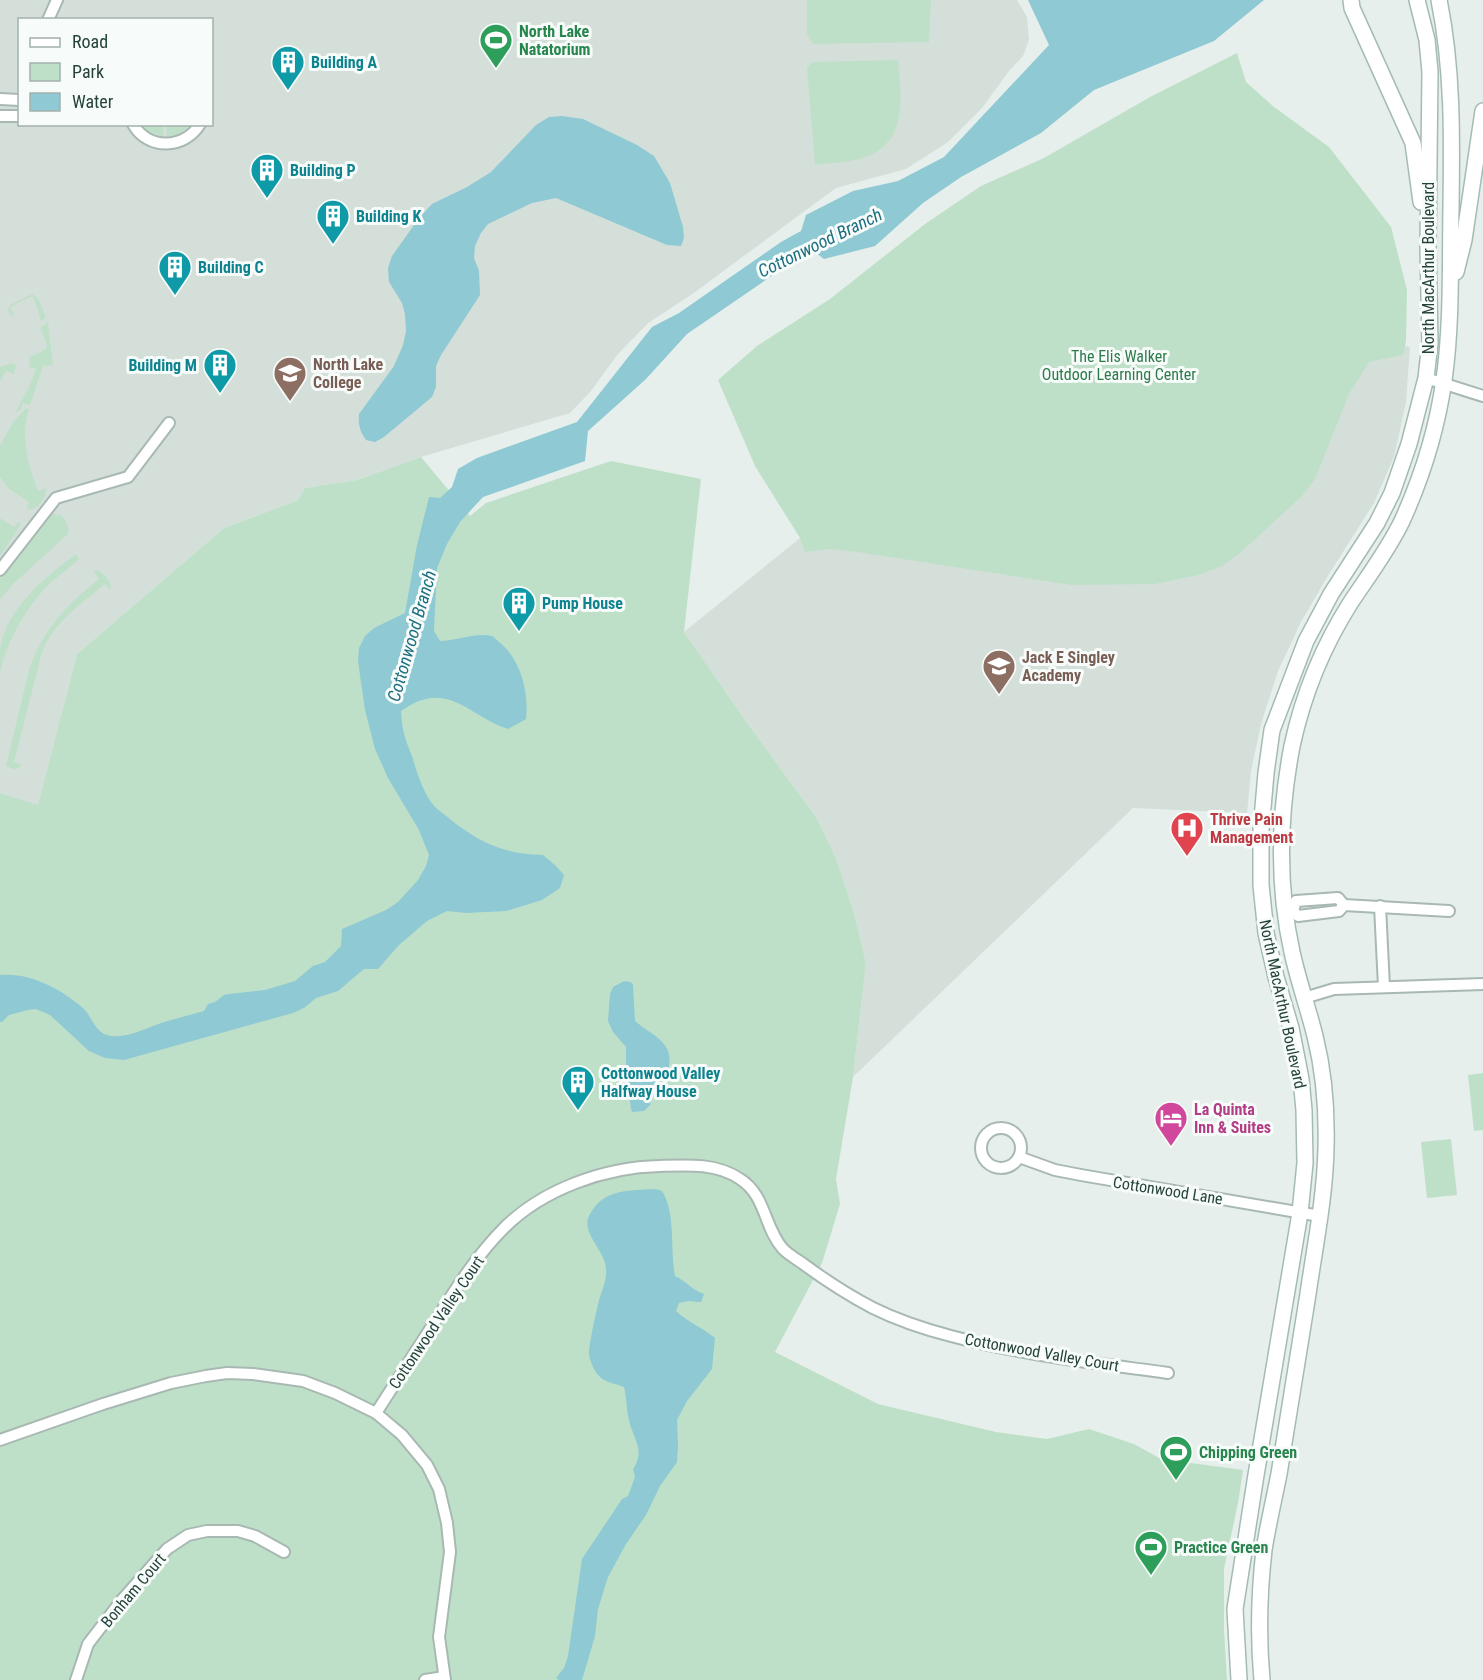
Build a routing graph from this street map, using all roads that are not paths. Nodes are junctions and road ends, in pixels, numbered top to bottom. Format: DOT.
graph roads {
  1 [pos="57,0"];
  2 [pos="1351,0"];
  3 [pos="1439,0"];
  4 [pos="1418,4"];
  5 [pos="49,18"];
  6 [pos="0,99"];
  7 [pos="18,100"];
  8 [pos="1483,111"];
  9 [pos="0,116"];
  10 [pos="18,116"];
  11 [pos="135,126"];
  12 [pos="198,126"];
  13 [pos="1428,247"];
  14 [pos="1449,304"];
  15 [pos="1426,378"];
  16 [pos="1444,383"];
  17 [pos="1483,396"];
  18 [pos="169,423"];
  19 [pos="0,570"];
  20 [pos="1261,823"];
  21 [pos="1282,824"];
  22 [pos="1380,906"];
  23 [pos="1289,911"];
  24 [pos="1449,911"];
  25 [pos="1483,984"];
  26 [pos="1384,987"];
  27 [pos="1304,998"];
  28 [pos="1019,1157"];
  29 [pos="1300,1213"];
  30 [pos="1320,1216"];
  31 [pos="1168,1373"];
  32 [pos="376,1413"];
  33 [pos="0,1440"];
  34 [pos="284,1552"];
  35 [pos="445,1678"];
  36 [pos="76,1680"];
  37 [pos="425,1680"];
  38 [pos="1239,1680"];
  39 [pos="1262,1680"];
  1 -- 5 [label="street"];
  2 -- 13 [label="main road"];
  3 -- 14 [label="main road, North MacArthur Boulevard"];
  4 -- 13 [label="main road, North MacArthur Boulevard"];
  6 -- 7 [label="street"];
  8 -- 14 [label="main road"];
  9 -- 10 [label="street"];
  11 -- 12 [label="street"];
  13 -- 15 [label="main road, North MacArthur Boulevard"];
  14 -- 16 [label="main road, North MacArthur Boulevard"];
  15 -- 16 [label="street"];
  15 -- 20 [label="main road, North MacArthur Boulevard"];
  16 -- 17 [label="street"];
  16 -- 21 [label="main road, North MacArthur Boulevard"];
  18 -- 19 [label="street"];
  20 -- 21 [label="main road"];
  20 -- 29 [label="main road, North MacArthur Boulevard"];
  21 -- 23 [label="main road, North MacArthur Boulevard"];
  22 -- 23 [label="street"];
  22 -- 24 [label="street"];
  22 -- 26 [label="street"];
  23 -- 27 [label="main road, North MacArthur Boulevard"];
  25 -- 26 [label="street"];
  26 -- 27 [label="street"];
  27 -- 30 [label="main road, North MacArthur Boulevard"];
  28 -- 29 [label="street, Cottonwood Lane"];
  29 -- 30 [label="street, Cottonwood Lane"];
  29 -- 38 [label="main road, North MacArthur Boulevard"];
  30 -- 39 [label="main road, North MacArthur Boulevard"];
  31 -- 32 [label="street, Cottonwood Valley Court"];
  32 -- 33 [label="street"];
  32 -- 35 [label="street"];
  34 -- 36 [label="street, Bonham Court"];
  35 -- 37 [label="street"];
}
